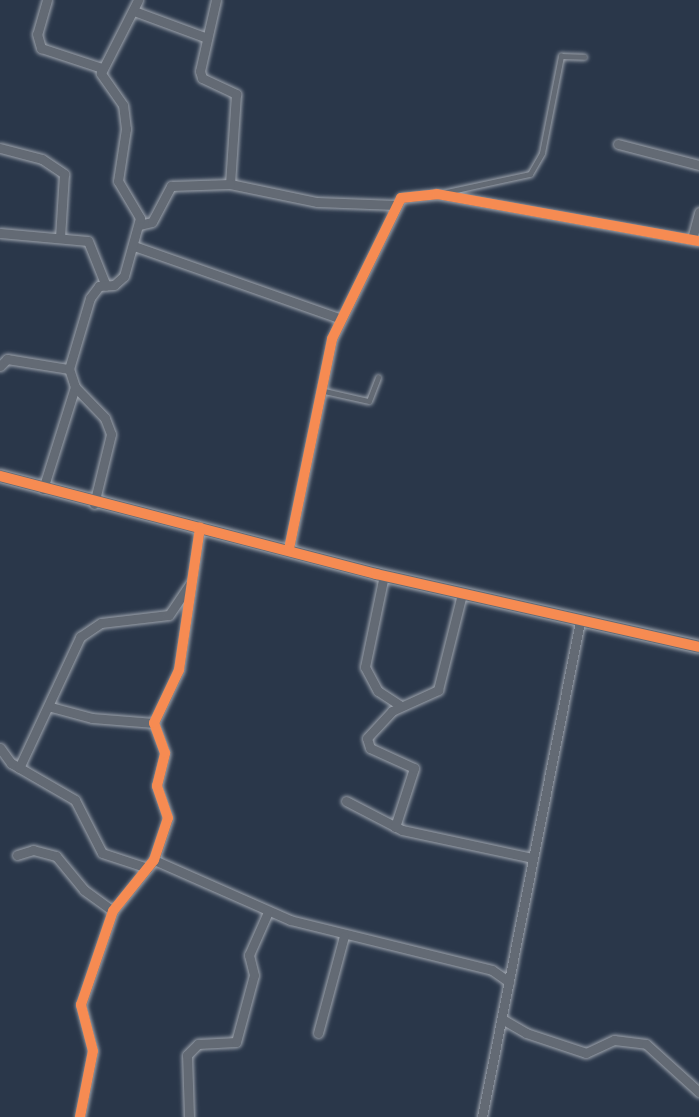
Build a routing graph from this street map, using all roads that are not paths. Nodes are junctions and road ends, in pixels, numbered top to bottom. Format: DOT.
graph roads {
  1 [pos="47,0"];
  2 [pos="138,0"];
  3 [pos="216,0"];
  4 [pos="134,10"];
  5 [pos="207,38"];
  6 [pos="584,57"];
  7 [pos="102,68"];
  8 [pos="618,144"];
  9 [pos="0,148"];
  10 [pos="699,165"];
  11 [pos="230,184"];
  12 [pos="437,194"];
  13 [pos="396,205"];
  14 [pos="699,212"];
  15 [pos="139,225"];
  16 [pos="0,233"];
  17 [pos="60,237"];
  18 [pos="695,240"];
  19 [pos="134,246"];
  20 [pos="106,286"];
  21 [pos="339,318"];
  22 [pos="0,366"];
  23 [pos="69,369"];
  24 [pos="378,378"];
  25 [pos="75,387"];
  26 [pos="320,390"];
  27 [pos="0,475"];
  28 [pos="43,489"];
  29 [pos="94,504"];
  30 [pos="200,528"];
  31 [pos="289,549"];
  32 [pos="384,576"];
  33 [pos="193,580"];
  34 [pos="462,594"];
  35 [pos="580,621"];
  36 [pos="699,647"];
  37 [pos="401,706"];
  38 [pos="51,707"];
  39 [pos="155,723"];
  40 [pos="0,748"];
  41 [pos="19,768"];
  42 [pos="346,801"];
  43 [pos="395,827"];
  44 [pos="17,855"];
  45 [pos="533,858"];
  46 [pos="151,864"];
  47 [pos="113,911"];
  48 [pos="268,912"];
  49 [pos="344,936"];
  50 [pos="509,982"];
  51 [pos="502,1019"];
  52 [pos="318,1033"];
  53 [pos="699,1092"];
  54 [pos="80,1117"];
  55 [pos="189,1117"];
  56 [pos="482,1117"];
  1 -- 7 [label="street"];
  2 -- 4 [label="street"];
  3 -- 5 [label="street"];
  4 -- 5 [label="street"];
  4 -- 7 [label="street"];
  5 -- 11 [label="street"];
  6 -- 12 [label="lane"];
  7 -- 15 [label="street"];
  8 -- 10 [label="street"];
  9 -- 17 [label="street"];
  11 -- 13 [label="street"];
  11 -- 15 [label="street"];
  12 -- 13 [label="street"];
  12 -- 18 [label="street"];
  13 -- 21 [label="street"];
  14 -- 18 [label="street"];
  15 -- 19 [label="street"];
  16 -- 17 [label="street"];
  17 -- 20 [label="street"];
  19 -- 20 [label="street"];
  19 -- 21 [label="street"];
  20 -- 23 [label="street"];
  21 -- 26 [label="street"];
  22 -- 23 [label="street"];
  23 -- 25 [label="street"];
  24 -- 26 [label="lane"];
  25 -- 28 [label="street"];
  25 -- 29 [label="street"];
  26 -- 31 [label="street"];
  27 -- 28 [label="street"];
  28 -- 29 [label="street"];
  29 -- 30 [label="street"];
  30 -- 31 [label="street"];
  30 -- 33 [label="street"];
  31 -- 32 [label="street"];
  32 -- 34 [label="street"];
  32 -- 37 [label="street"];
  33 -- 38 [label="street"];
  33 -- 39 [label="street"];
  34 -- 35 [label="street"];
  34 -- 37 [label="street"];
  35 -- 36 [label="street"];
  35 -- 45 [label="street"];
  37 -- 43 [label="street"];
  38 -- 39 [label="street"];
  38 -- 41 [label="street"];
  39 -- 46 [label="street"];
  40 -- 41 [label="street"];
  41 -- 46 [label="street"];
  42 -- 43 [label="street"];
  43 -- 45 [label="street"];
  44 -- 47 [label="street"];
  45 -- 50 [label="street"];
  46 -- 47 [label="street"];
  46 -- 48 [label="street"];
  47 -- 54 [label="street"];
  48 -- 49 [label="street"];
  48 -- 55 [label="street"];
  49 -- 50 [label="street"];
  49 -- 52 [label="street"];
  50 -- 51 [label="street"];
  51 -- 53 [label="street"];
  51 -- 56 [label="street"];
}
